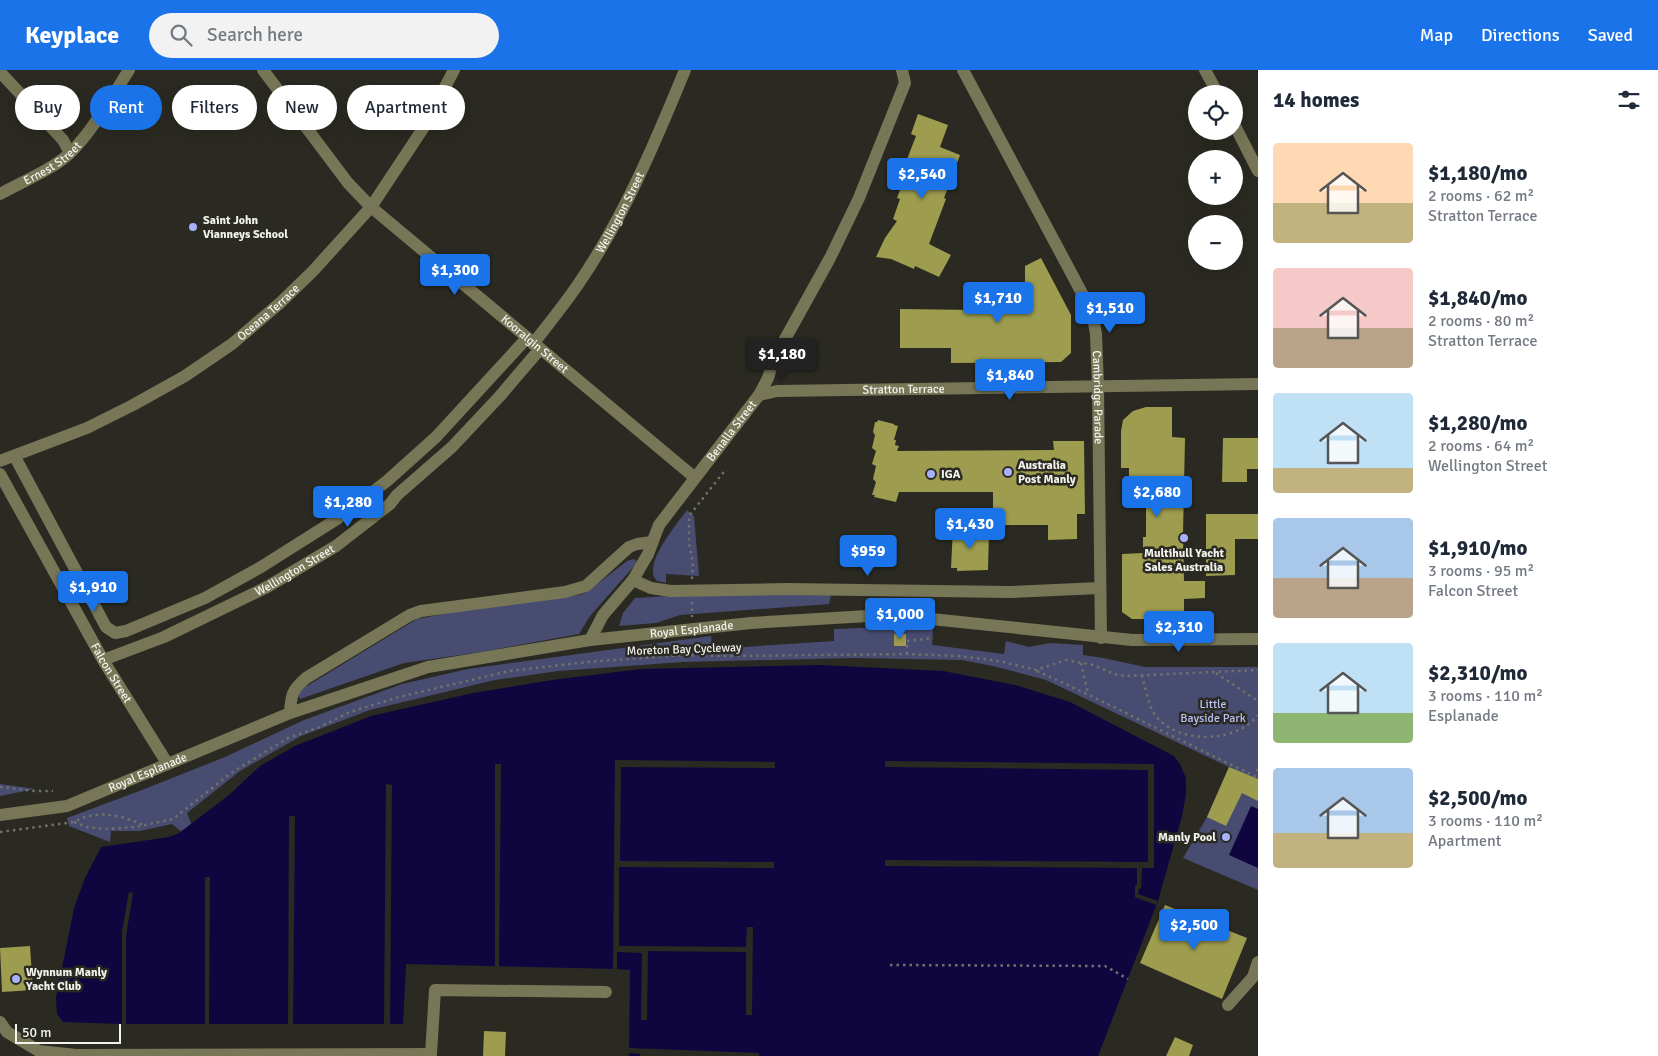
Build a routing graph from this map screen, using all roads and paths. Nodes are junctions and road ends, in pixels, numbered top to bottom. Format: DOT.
graph roads {
  1 [pos="129,70"];
  2 [pos="263,70"];
  3 [pos="454,70"];
  4 [pos="685,70"];
  5 [pos="902,70"];
  6 [pos="963,70"];
  7 [pos="1204,70"];
  8 [pos="0,72"];
  9 [pos="1213,85"];
  10 [pos="1242,140"];
  11 [pos="70,153"];
  12 [pos="1258,171"];
  13 [pos="0,194"];
  14 [pos="371,207"];
  15 [pos="533,344"];
  16 [pos="1258,384"];
  17 [pos="1098,386"];
  18 [pos="759,395"];
  19 [pos="15,457"];
  20 [pos="0,461"];
  21 [pos="726,469"];
  22 [pos="0,474"];
  23 [pos="694,477"];
  24 [pos="652,542"];
  25 [pos="632,580"];
  26 [pos="1100,588"];
  27 [pos="692,590"];
  28 [pos="692,628"];
  29 [pos="115,633"];
  30 [pos="934,638"];
  31 [pos="1101,638"];
  32 [pos="1258,638"];
  33 [pos="590,640"];
  34 [pos="907,654"];
  35 [pos="103,660"];
  36 [pos="1081,663"];
  37 [pos="1036,670"];
  38 [pos="1258,670"];
  39 [pos="1215,672"];
  40 [pos="1142,675"];
  41 [pos="1088,693"];
  42 [pos="1258,701"];
  43 [pos="290,713"];
  44 [pos="1258,715"];
  45 [pos="1166,725"];
  46 [pos="1162,732"];
  47 [pos="1183,733"];
  48 [pos="1180,740"];
  49 [pos="167,763"];
  50 [pos="1258,769"];
  51 [pos="0,787"];
  52 [pos="53,791"];
  53 [pos="0,815"];
  54 [pos="74,822"];
  55 [pos="143,825"];
  56 [pos="0,832"];
  57 [pos="1258,962"];
  58 [pos="890,965"];
  59 [pos="1128,979"];
  60 [pos="606,992"];
  61 [pos="1228,1005"];
  62 [pos="0,1022"];
  63 [pos="431,1055"];
  1 -- 11 [label="street, Ernest Street"];
  2 -- 14 [label="street, Kooralgin Street"];
  3 -- 14 [label="street, Oceana Terrace"];
  4 -- 15 [label="street, Wellington Street"];
  5 -- 18 [label="street, Benalla Street"];
  6 -- 17 [label="street, Cambridge Parade"];
  7 -- 9 [label="street"];
  8 -- 11 [label="street"];
  10 -- 12 [label="street"];
  11 -- 13 [label="street, Ernest Street"];
  14 -- 15 [label="street, Kooralgin Street"];
  14 -- 19 [label="street, Oceana Terrace"];
  15 -- 23 [label="street, Kooralgin Street"];
  15 -- 29 [label="street, Wellington Street"];
  15 -- 35 [label="street, Wellington Street"];
  16 -- 17 [label="street, Stratton Terrace"];
  17 -- 18 [label="street, Stratton Terrace"];
  17 -- 26 [label="street, Cambridge Parade"];
  18 -- 23 [label="street, Benalla Street"];
  19 -- 20 [label="street, Oceana Terrace"];
  19 -- 29 [label="street, Falcon Street"];
  21 -- 27 [label="path"];
  22 -- 35 [label="street, Falcon Street"];
  23 -- 24 [label="street, Benalla Street"];
  24 -- 25 [label="street, Benalla Street"];
  24 -- 43 [label="street"];
  25 -- 27 [label="street"];
  25 -- 33 [label="street, Benalla Street"];
  26 -- 27 [label="street"];
  26 -- 31 [label="street, Cambridge Parade"];
  27 -- 28 [label="path"];
  28 -- 31 [label="street, Royal Esplanade"];
  28 -- 33 [label="street, Royal Esplanade"];
  30 -- 34 [label="path"];
  31 -- 32 [label="street, Royal Esplanade"];
  33 -- 43 [label="street, Royal Esplanade"];
  34 -- 37 [label="path, Moreton Bay Cycleway"];
  34 -- 55 [label="path, Moreton Bay Cycleway"];
  35 -- 49 [label="street, Falcon Street"];
  36 -- 37 [label="path"];
  36 -- 40 [label="path"];
  36 -- 41 [label="path"];
  37 -- 41 [label="path, Moreton Bay Cycleway"];
  38 -- 39 [label="path"];
  39 -- 40 [label="path"];
  39 -- 42 [label="path"];
  40 -- 45 [label="path"];
  41 -- 46 [label="path, Moreton Bay Cycleway"];
  43 -- 49 [label="street, Royal Esplanade"];
  44 -- 47 [label="path"];
  45 -- 46 [label="path"];
  45 -- 47 [label="path"];
  46 -- 48 [label="path, Moreton Bay Cycleway"];
  47 -- 48 [label="path"];
  48 -- 50 [label="path, Moreton Bay Cycleway"];
  49 -- 53 [label="street, Royal Esplanade"];
  51 -- 52 [label="path"];
  54 -- 55 [label="path, Moreton Bay Cycleway"];
  54 -- 55 [label="path"];
  54 -- 56 [label="path"];
  57 -- 61 [label="street"];
  58 -- 59 [label="path"];
  60 -- 63 [label="street"];
  62 -- 63 [label="street"];
}
